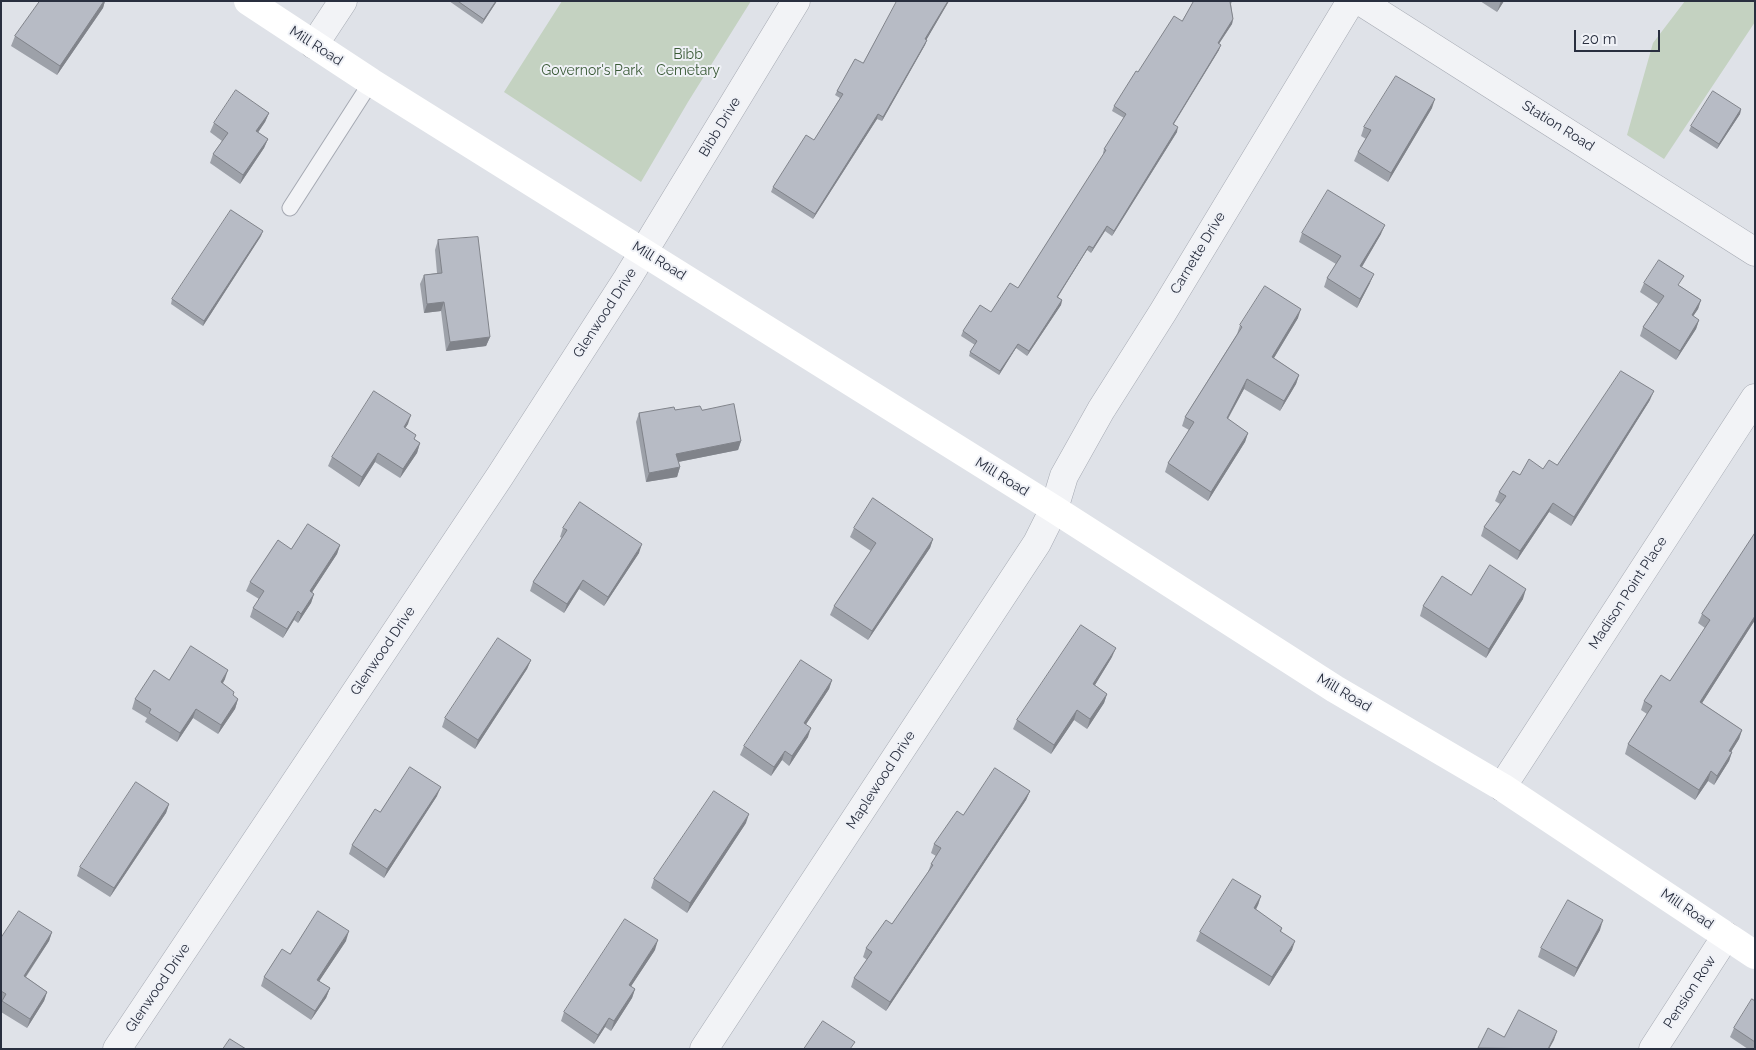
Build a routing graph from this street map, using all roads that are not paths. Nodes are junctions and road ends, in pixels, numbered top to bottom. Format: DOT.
graph roads {
  1 [pos="248,1"];
  2 [pos="342,1"];
  3 [pos="796,1"];
  4 [pos="1351,1"];
  5 [pos="1360,1"];
  6 [pos="314,44"];
  7 [pos="371,82"];
  8 [pos="290,208"];
  9 [pos="645,252"];
  10 [pos="1755,252"];
  11 [pos="1755,398"];
  12 [pos="1054,509"];
  13 [pos="1502,787"];
  14 [pos="1726,936"];
  15 [pos="1755,954"];
  16 [pos="118,1049"];
  17 [pos="704,1049"];
  18 [pos="1653,1049"];
  1 -- 6 [label="street, Mill Road"];
  2 -- 6 [label="street"];
  3 -- 9 [label="street, Bibb Drive"];
  4 -- 12 [label="street, Carnette Drive"];
  5 -- 10 [label="street, Station Road"];
  6 -- 7 [label="street, Mill Road"];
  7 -- 8 [label="lane"];
  7 -- 9 [label="street, Mill Road"];
  9 -- 12 [label="street, Mill Road"];
  9 -- 16 [label="street, Glenwood Drive"];
  11 -- 13 [label="street, Madison Point Place"];
  12 -- 13 [label="street, Mill Road"];
  12 -- 17 [label="street, Maplewood Drive"];
  13 -- 14 [label="street, Mill Road"];
  14 -- 15 [label="street, Mill Road"];
  14 -- 18 [label="street, Pension Row"];
}
